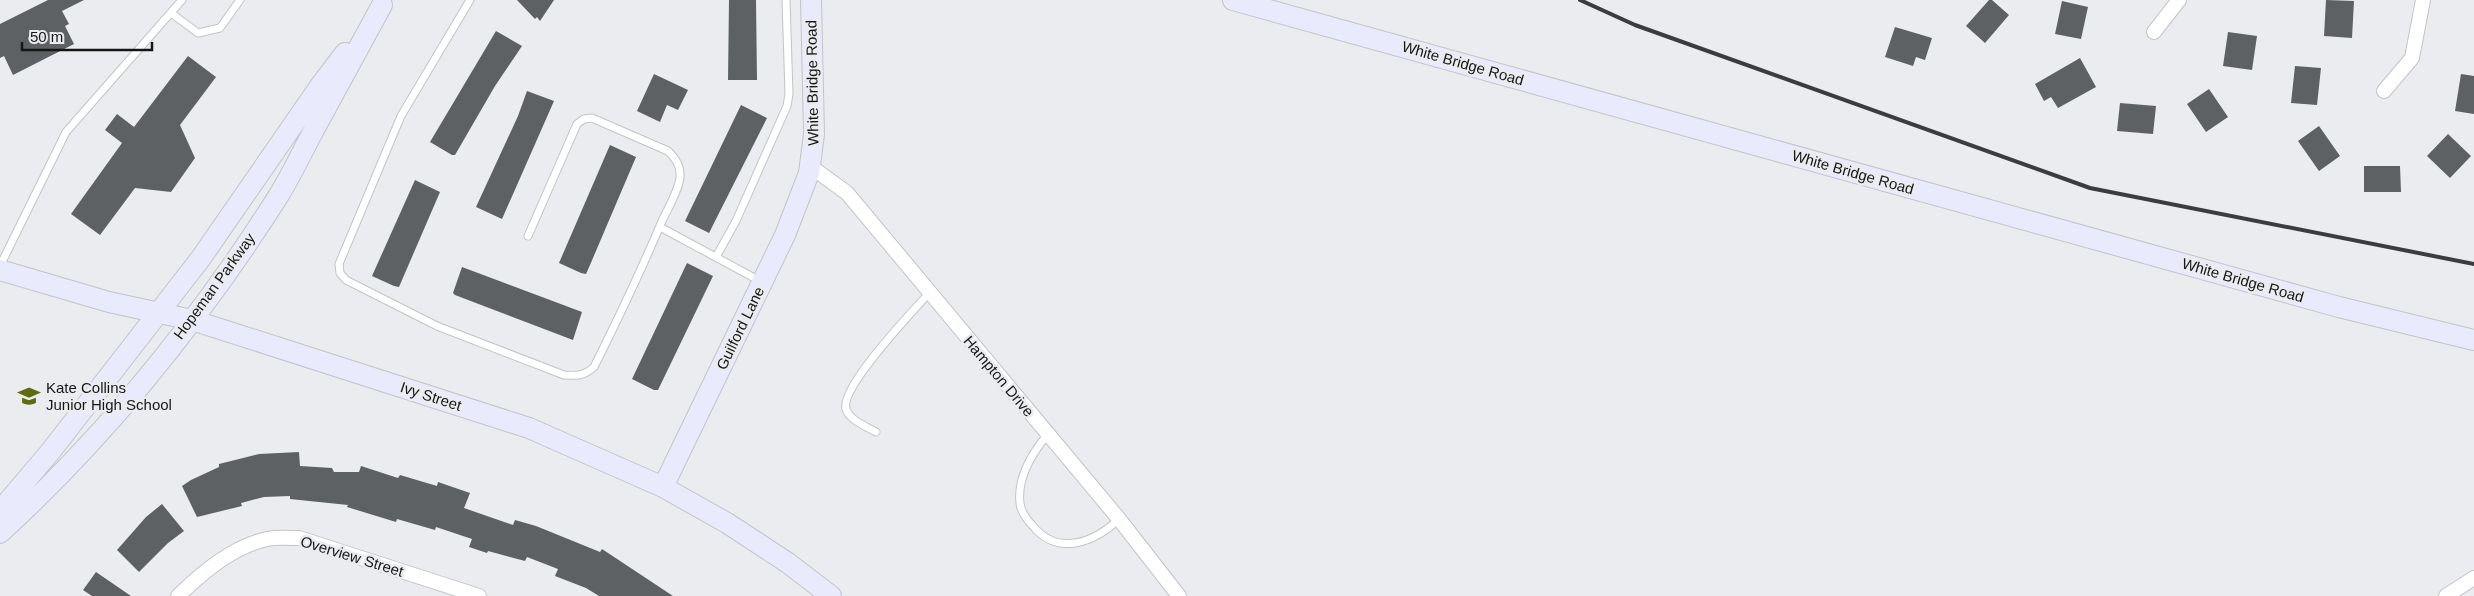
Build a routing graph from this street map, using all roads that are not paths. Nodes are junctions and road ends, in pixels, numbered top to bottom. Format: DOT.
graph roads {
  1 [pos="182,0"];
  2 [pos="240,0"];
  3 [pos="470,0"];
  4 [pos="786,0"];
  5 [pos="810,0"];
  6 [pos="1233,0"];
  7 [pos="2179,0"];
  8 [pos="2423,0"];
  9 [pos="384,3"];
  10 [pos="171,13"];
  11 [pos="2154,32"];
  12 [pos="2384,91"];
  13 [pos="810,166"];
  14 [pos="660,227"];
  15 [pos="528,236"];
  16 [pos="716,257"];
  17 [pos="0,266"];
  18 [pos="0,270"];
  19 [pos="762,282"];
  20 [pos="930,292"];
  21 [pos="158,313"];
  22 [pos="192,320"];
  23 [pos="2474,340"];
  24 [pos="876,432"];
  25 [pos="1048,434"];
  26 [pos="663,487"];
  27 [pos="0,511"];
  28 [pos="1119,519"];
  29 [pos="0,533"];
  30 [pos="2474,578"];
  31 [pos="178,596"];
  32 [pos="479,596"];
  33 [pos="831,596"];
  34 [pos="1179,596"];
  35 [pos="2446,596"];
  1 -- 10 [label="lane"];
  2 -- 10 [label="lane"];
  3 -- 14 [label="lane"];
  4 -- 16 [label="lane"];
  5 -- 13 [label="main road, White Bridge Road"];
  6 -- 23 [label="main road, White Bridge Road"];
  7 -- 11 [label="street"];
  8 -- 12 [label="street"];
  9 -- 21 [label="main road, Hopeman Parkway"];
  9 -- 22 [label="main road, Hopeman Parkway"];
  10 -- 17 [label="lane"];
  13 -- 19 [label="main road, Guilford Lane"];
  13 -- 20 [label="street, Hampton Drive"];
  14 -- 15 [label="lane"];
  14 -- 16 [label="lane"];
  16 -- 19 [label="lane"];
  18 -- 21 [label="main road, Ivy Street"];
  19 -- 26 [label="main road, Guilford Lane"];
  20 -- 24 [label="lane"];
  20 -- 25 [label="street, Hampton Drive"];
  21 -- 22 [label="main road, Ivy Street"];
  21 -- 27 [label="main road, Hopeman Parkway"];
  22 -- 26 [label="main road, Ivy Street"];
  22 -- 29 [label="main road, Hopeman Parkway"];
  25 -- 28 [label="street, Hampton Drive"];
  25 -- 28 [label="lane"];
  26 -- 33 [label="main road, Ivy Street"];
  28 -- 34 [label="street, Hampton Drive"];
  30 -- 35 [label="street"];
  31 -- 32 [label="street, Overview Street"];
}
